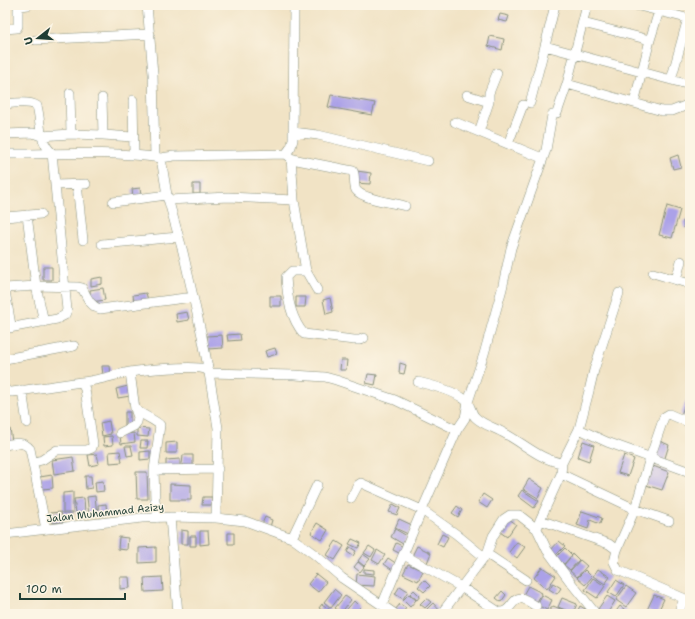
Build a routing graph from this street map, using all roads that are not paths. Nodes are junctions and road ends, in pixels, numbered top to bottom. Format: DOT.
graph roads {
  1 [pos="28,5"];
  2 [pos="147,5"];
  3 [pos="294,5"];
  4 [pos="555,5"];
  5 [pos="587,5"];
  6 [pos="635,5"];
  7 [pos="660,8"];
  8 [pos="689,18"];
  9 [pos="583,23"];
  10 [pos="5,29"];
  11 [pos="150,34"];
  12 [pos="36,40"];
  13 [pos="650,40"];
  14 [pos="545,46"];
  15 [pos="575,53"];
  16 [pos="497,72"];
  17 [pos="642,73"];
  18 [pos="671,80"];
  19 [pos="567,84"];
  20 [pos="690,85"];
  21 [pos="70,93"];
  22 [pos="467,95"];
  23 [pos="102,98"];
  24 [pos="133,100"];
  25 [pos="489,102"];
  26 [pos="634,103"];
  27 [pos="5,104"];
  28 [pos="690,104"];
  29 [pos="455,122"];
  30 [pos="293,132"];
  31 [pos="479,132"];
  32 [pos="5,134"];
  33 [pos="71,134"];
  34 [pos="103,135"];
  35 [pos="41,136"];
  36 [pos="133,137"];
  37 [pos="508,144"];
  38 [pos="52,153"];
  39 [pos="5,154"];
  40 [pos="134,154"];
  41 [pos="288,156"];
  42 [pos="158,158"];
  43 [pos="542,158"];
  44 [pos="428,161"];
  45 [pos="56,185"];
  46 [pos="167,198"];
  47 [pos="294,200"];
  48 [pos="113,202"];
  49 [pos="405,206"];
  50 [pos="41,214"];
  51 [pos="27,215"];
  52 [pos="5,217"];
  53 [pos="178,237"];
  54 [pos="83,240"];
  55 [pos="102,244"];
  56 [pos="681,261"];
  57 [pos="306,271"];
  58 [pos="654,273"];
  59 [pos="676,280"];
  60 [pos="690,284"];
  61 [pos="36,286"];
  62 [pos="65,286"];
  63 [pos="5,288"];
  64 [pos="317,290"];
  65 [pos="5,291"];
  66 [pos="619,293"];
  67 [pos="193,297"];
  68 [pos="6,301"];
  69 [pos="44,322"];
  70 [pos="7,329"];
  71 [pos="364,338"];
  72 [pos="74,346"];
  73 [pos="5,360"];
  74 [pos="130,372"];
  75 [pos="209,373"];
  76 [pos="81,382"];
  77 [pos="418,382"];
  78 [pos="5,390"];
  79 [pos="22,390"];
  80 [pos="468,402"];
  81 [pos="135,409"];
  82 [pos="474,416"];
  83 [pos="465,418"];
  84 [pos="27,423"];
  85 [pos="690,423"];
  86 [pos="579,429"];
  87 [pos="457,430"];
  88 [pos="120,433"];
  89 [pos="5,445"];
  90 [pos="650,458"];
  91 [pos="34,462"];
  92 [pos="562,463"];
  93 [pos="218,469"];
  94 [pos="154,470"];
  95 [pos="690,472"];
  96 [pos="561,474"];
  97 [pos="317,485"];
  98 [pos="351,498"];
  99 [pos="635,509"];
  100 [pos="422,510"];
  101 [pos="170,517"];
  102 [pos="158,518"];
  103 [pos="216,518"];
  104 [pos="669,521"];
  105 [pos="539,525"];
  106 [pos="46,529"];
  107 [pos="5,534"];
  108 [pos="292,538"];
  109 [pos="617,550"];
  110 [pos="404,555"];
  111 [pos="486,556"];
  112 [pos="526,580"];
  113 [pos="461,587"];
  114 [pos="687,600"];
  115 [pos="382,605"];
  116 [pos="536,606"];
  117 [pos="178,614"];
  118 [pos="395,614"];
  119 [pos="441,614"];
  120 [pos="596,614"];
  121 [pos="678,614"];
  1 -- 10 [label="street"];
  2 -- 11 [label="street"];
  3 -- 30 [label="street"];
  4 -- 14 [label="street"];
  5 -- 9 [label="street"];
  6 -- 7 [label="street"];
  7 -- 8 [label="street"];
  7 -- 13 [label="street"];
  8 -- 18 [label="street"];
  9 -- 13 [label="street"];
  9 -- 15 [label="street"];
  11 -- 12 [label="street"];
  11 -- 42 [label="street"];
  13 -- 17 [label="street"];
  14 -- 15 [label="street"];
  14 -- 37 [label="street"];
  15 -- 17 [label="street"];
  15 -- 19 [label="street"];
  16 -- 25 [label="street"];
  17 -- 18 [label="street"];
  17 -- 26 [label="street"];
  18 -- 20 [label="street"];
  19 -- 26 [label="street"];
  19 -- 43 [label="street"];
  21 -- 33 [label="street"];
  22 -- 25 [label="street"];
  23 -- 34 [label="street"];
  24 -- 36 [label="street"];
  25 -- 31 [label="street"];
  26 -- 28 [label="street"];
  27 -- 35 [label="street"];
  29 -- 31 [label="street"];
  30 -- 41 [label="street"];
  30 -- 44 [label="street"];
  31 -- 37 [label="street"];
  32 -- 35 [label="street"];
  33 -- 34 [label="street"];
  33 -- 35 [label="street"];
  34 -- 36 [label="street"];
  35 -- 38 [label="street"];
  36 -- 40 [label="street"];
  37 -- 43 [label="street"];
  38 -- 39 [label="street"];
  38 -- 40 [label="street"];
  38 -- 45 [label="street"];
  40 -- 42 [label="street"];
  41 -- 42 [label="street"];
  41 -- 47 [label="street"];
  41 -- 49 [label="street"];
  42 -- 46 [label="street"];
  43 -- 80 [label="street"];
  45 -- 54 [label="street"];
  45 -- 62 [label="street"];
  46 -- 47 [label="street"];
  46 -- 48 [label="street"];
  46 -- 53 [label="street"];
  47 -- 57 [label="street"];
  50 -- 51 [label="street"];
  51 -- 52 [label="street"];
  51 -- 61 [label="street"];
  53 -- 55 [label="street"];
  53 -- 67 [label="street"];
  56 -- 59 [label="street"];
  57 -- 64 [label="street"];
  57 -- 71 [label="street"];
  58 -- 59 [label="street"];
  59 -- 60 [label="street"];
  61 -- 62 [label="street"];
  61 -- 63 [label="street"];
  61 -- 69 [label="street"];
  62 -- 67 [label="street"];
  62 -- 69 [label="street"];
  65 -- 68 [label="street"];
  66 -- 86 [label="street"];
  67 -- 75 [label="street"];
  68 -- 70 [label="street"];
  69 -- 70 [label="street"];
  72 -- 73 [label="street"];
  74 -- 75 [label="street"];
  74 -- 76 [label="street"];
  74 -- 81 [label="street"];
  75 -- 87 [label="street"];
  75 -- 93 [label="street"];
  76 -- 79 [label="street"];
  76 -- 91 [label="street"];
  77 -- 80 [label="street"];
  78 -- 79 [label="street"];
  79 -- 84 [label="street"];
  80 -- 82 [label="street"];
  80 -- 83 [label="street"];
  81 -- 88 [label="street"];
  81 -- 94 [label="street"];
  82 -- 83 [label="street"];
  82 -- 92 [label="street"];
  83 -- 87 [label="street"];
  85 -- 90 [label="street"];
  86 -- 90 [label="street"];
  86 -- 92 [label="street"];
  87 -- 100 [label="street"];
  89 -- 91 [label="street"];
  90 -- 95 [label="street"];
  90 -- 99 [label="street"];
  91 -- 106 [label="street"];
  92 -- 96 [label="street"];
  93 -- 94 [label="street"];
  93 -- 103 [label="street"];
  94 -- 102 [label="street"];
  96 -- 99 [label="street"];
  96 -- 105 [label="street"];
  97 -- 108 [label="street"];
  98 -- 100 [label="street"];
  99 -- 104 [label="street"];
  99 -- 109 [label="street"];
  100 -- 110 [label="street"];
  100 -- 111 [label="street"];
  101 -- 102 [label="street, Jalan Muhammad Azizy"];
  101 -- 103 [label="street, Jalan Muhammad Azizy"];
  101 -- 117 [label="street"];
  102 -- 106 [label="street, Jalan Muhammad Azizy"];
  103 -- 108 [label="street, Jalan Muhammad Azizy"];
  105 -- 109 [label="street"];
  105 -- 111 [label="street"];
  105 -- 120 [label="street"];
  106 -- 107 [label="street, Jalan Muhammad Azizy"];
  108 -- 115 [label="street, Jalan Muhammad Azizy"];
  109 -- 114 [label="street"];
  110 -- 113 [label="street"];
  110 -- 115 [label="street"];
  111 -- 112 [label="street"];
  111 -- 113 [label="street"];
  113 -- 116 [label="street"];
  113 -- 119 [label="street"];
  114 -- 121 [label="street"];
  115 -- 118 [label="street, Jalan Muhammad Azizy"];
}
